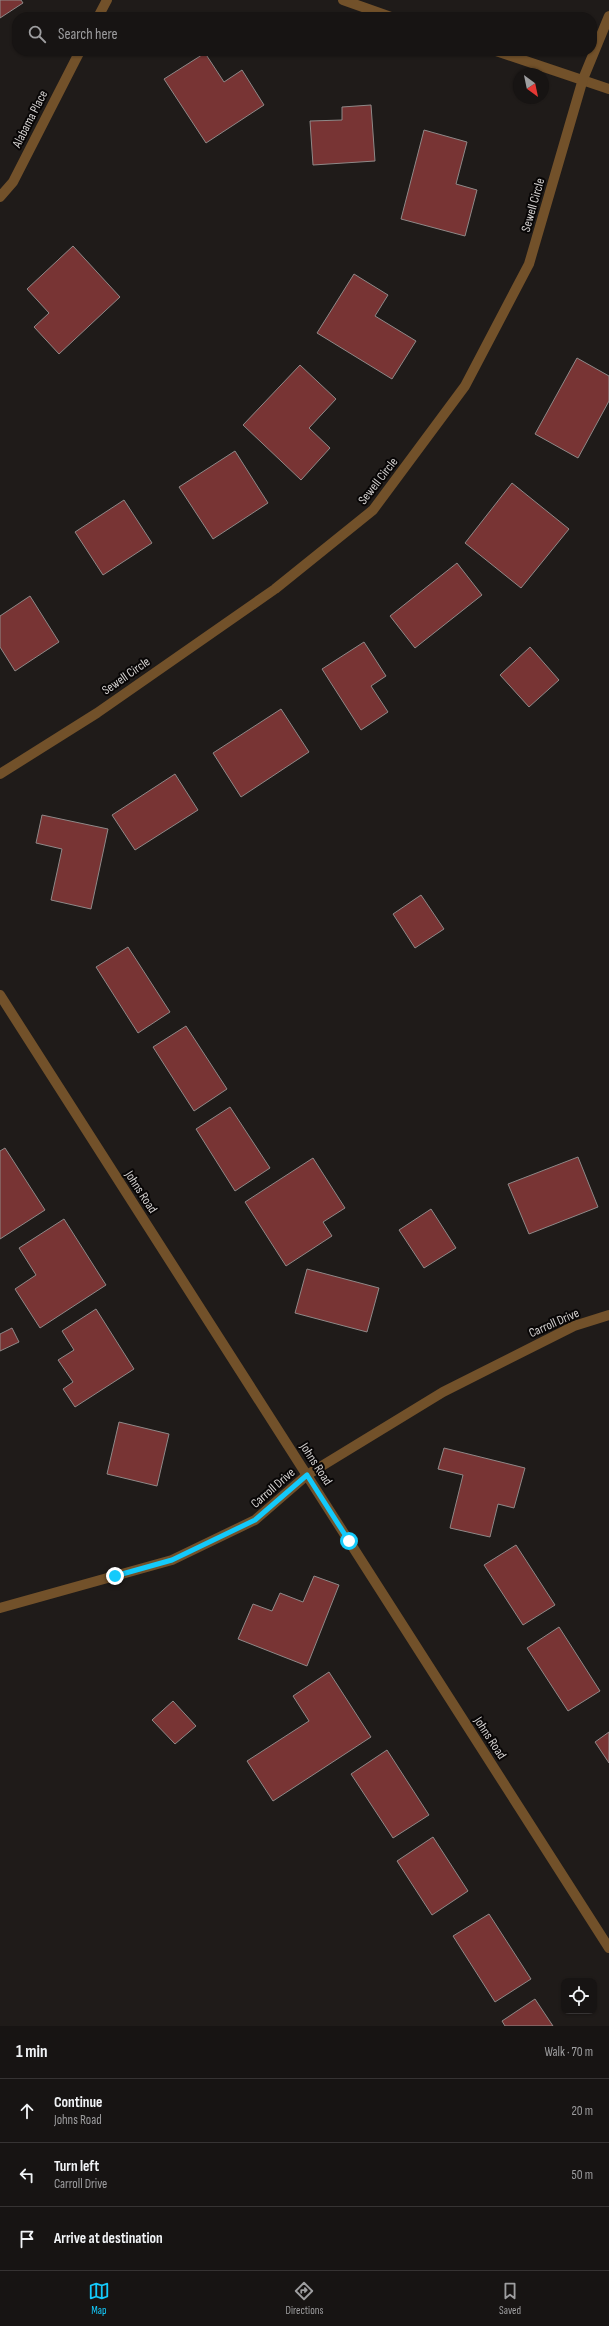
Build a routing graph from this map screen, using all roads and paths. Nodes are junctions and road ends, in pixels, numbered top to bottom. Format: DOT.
graph roads {
  1 [pos="107,0"];
  2 [pos="343,0"];
  3 [pos="101,12"];
  4 [pos="377,12"];
  5 [pos="609,16"];
  6 [pos="597,45"];
  7 [pos="77,56"];
  8 [pos="512,56"];
  9 [pos="592,56"];
  10 [pos="583,79"];
  11 [pos="609,89"];
  12 [pos="0,197"];
  13 [pos="0,774"];
  14 [pos="0,995"];
  15 [pos="609,1315"];
  16 [pos="307,1475"];
  17 [pos="0,1608"];
  18 [pos="609,1948"];
  1 -- 3 [label="street"];
  2 -- 4 [label="street"];
  5 -- 6 [label="street, Sewell Circle"];
  7 -- 12 [label="street, Alabama Place"];
  8 -- 10 [label="street"];
  9 -- 10 [label="street, Sewell Circle"];
  10 -- 11 [label="street"];
  10 -- 13 [label="street, Sewell Circle"];
  14 -- 16 [label="street, Johns Road"];
  15 -- 16 [label="street, Carroll Drive"];
  16 -- 17 [label="street, Carroll Drive"];
  16 -- 18 [label="street, Johns Road"];
}
